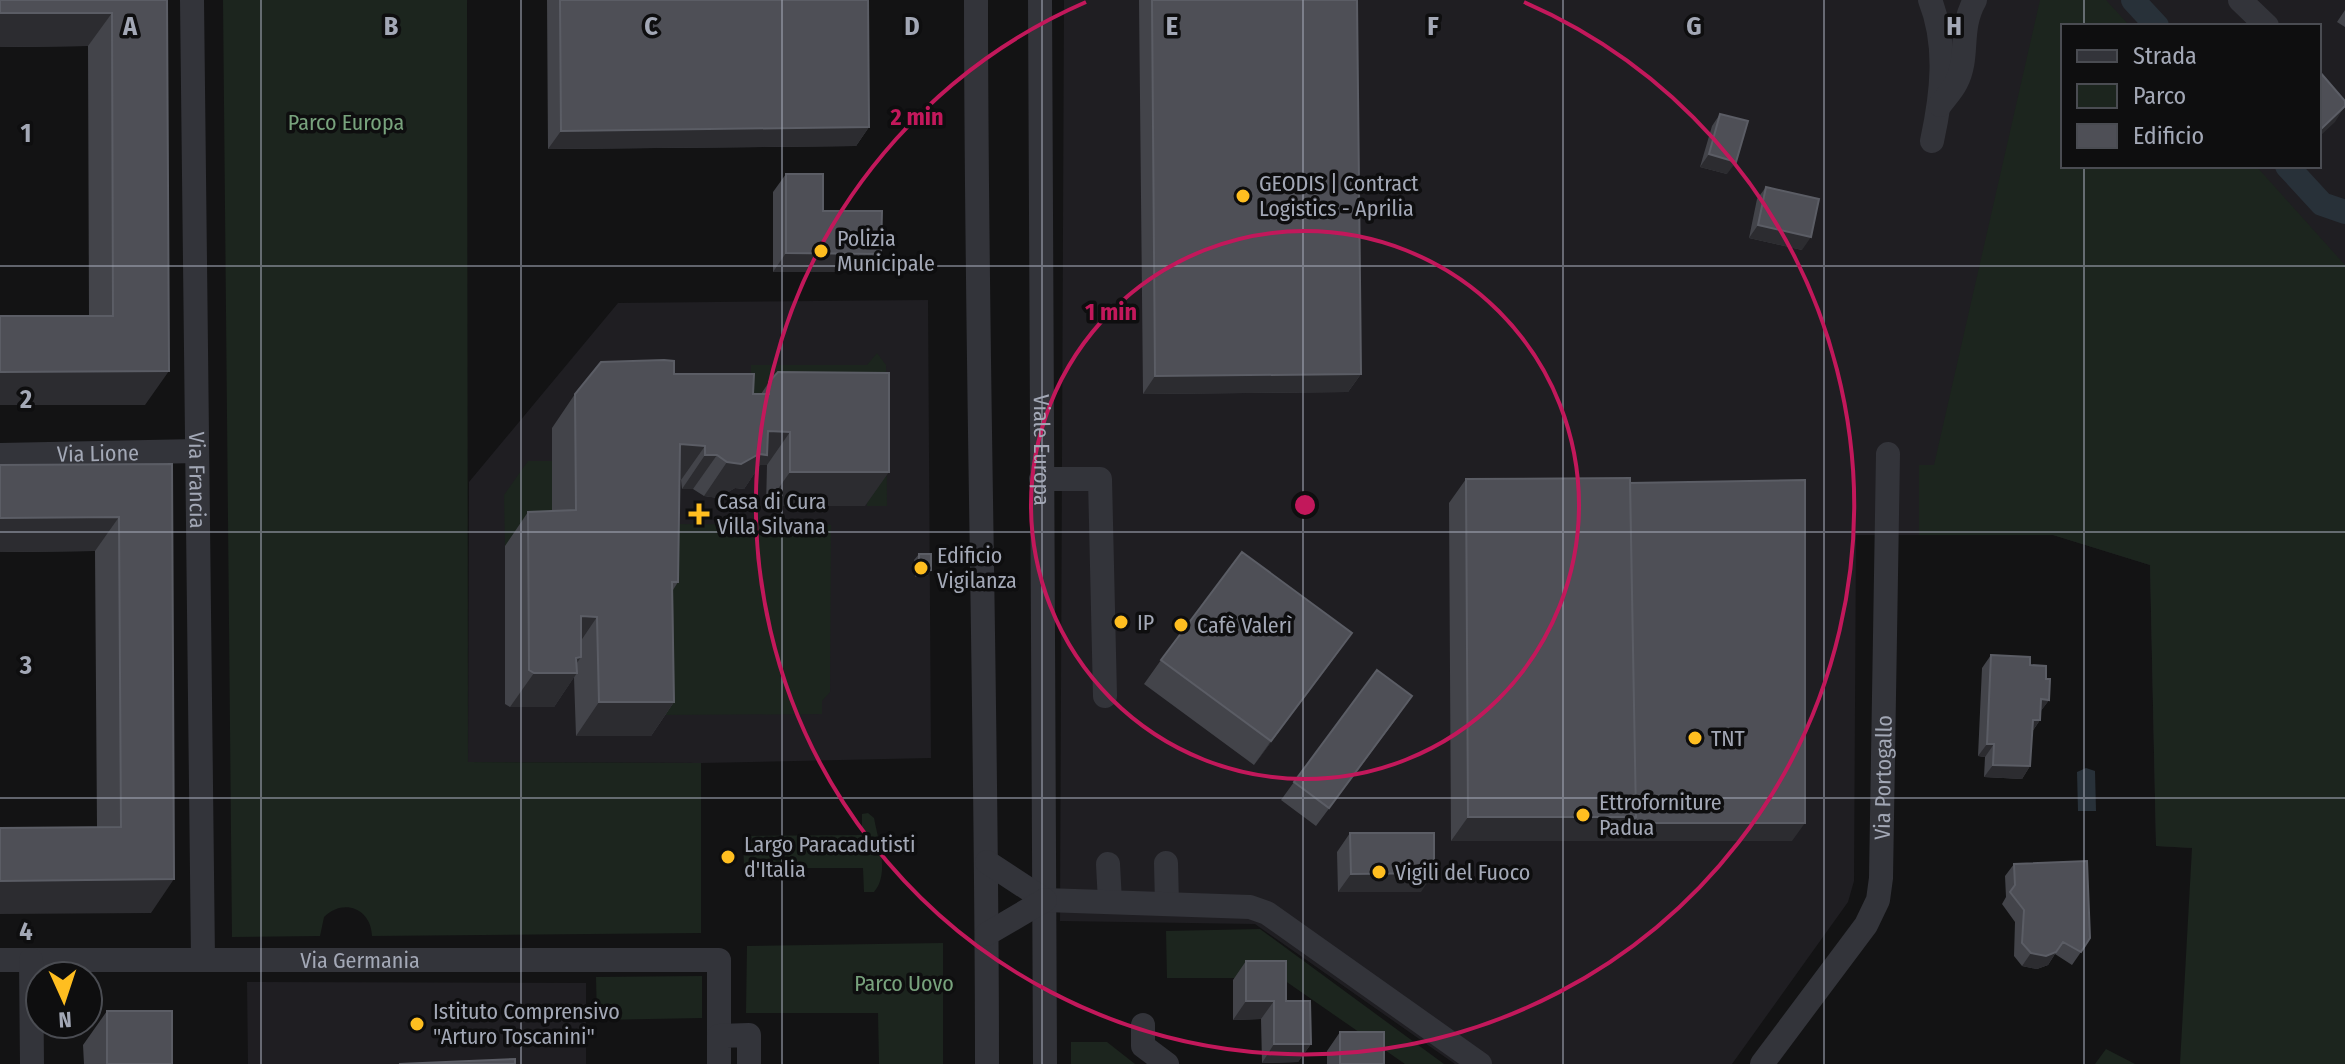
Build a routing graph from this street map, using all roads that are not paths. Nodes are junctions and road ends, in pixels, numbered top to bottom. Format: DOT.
graph roads {
  1 [pos="192,0"];
  2 [pos="976,0"];
  3 [pos="1040,0"];
  4 [pos="1930,0"];
  5 [pos="1975,0"];
  6 [pos="2240,0"];
  7 [pos="2265,24"];
  8 [pos="1940,105"];
  9 [pos="1932,141"];
  10 [pos="197,451"];
  11 [pos="1888,454"];
  12 [pos="0,455"];
  13 [pos="1041,479"];
  14 [pos="1105,696"];
  15 [pos="987,862"];
  16 [pos="1166,863"];
  17 [pos="1108,864"];
  18 [pos="1045,900"];
  19 [pos="1110,902"];
  20 [pos="1167,904"];
  21 [pos="987,934"];
  22 [pos="0,960"];
  23 [pos="24,960"];
  24 [pos="104,960"];
  25 [pos="203,960"];
  26 [pos="1143,1025"];
  27 [pos="719,1036"];
  28 [pos="32,1040"];
  29 [pos="32,1064"];
  30 [pos="719,1064"];
  31 [pos="749,1064"];
  32 [pos="987,1064"];
  33 [pos="1045,1064"];
  34 [pos="1167,1064"];
  35 [pos="1480,1064"];
  36 [pos="1762,1064"];
  1 -- 10 [label="street, Via Francia"];
  2 -- 15 [label="street"];
  3 -- 13 [label="street, Viale Europa"];
  4 -- 8 [label="street"];
  5 -- 8 [label="street"];
  6 -- 7 [label="street"];
  8 -- 9 [label="street"];
  10 -- 12 [label="street, Via Lione"];
  10 -- 25 [label="street, Via Francia"];
  11 -- 36 [label="street, Via Portogallo"];
  13 -- 14 [label="street"];
  13 -- 18 [label="street, Viale Europa"];
  15 -- 18 [label="street"];
  15 -- 21 [label="street"];
  16 -- 20 [label="street"];
  17 -- 19 [label="street"];
  18 -- 19 [label="street"];
  18 -- 21 [label="street"];
  18 -- 33 [label="street, Viale Europa"];
  19 -- 20 [label="street"];
  20 -- 35 [label="street"];
  21 -- 32 [label="street"];
  22 -- 23 [label="street, Via Germania"];
  24 -- 25 [label="street, Via Germania"];
  25 -- 27 [label="street, Via Germania"];
  26 -- 34 [label="street"];
  27 -- 30 [label="street"];
  27 -- 31 [label="street"];
  28 -- 29 [label="street"];
}
